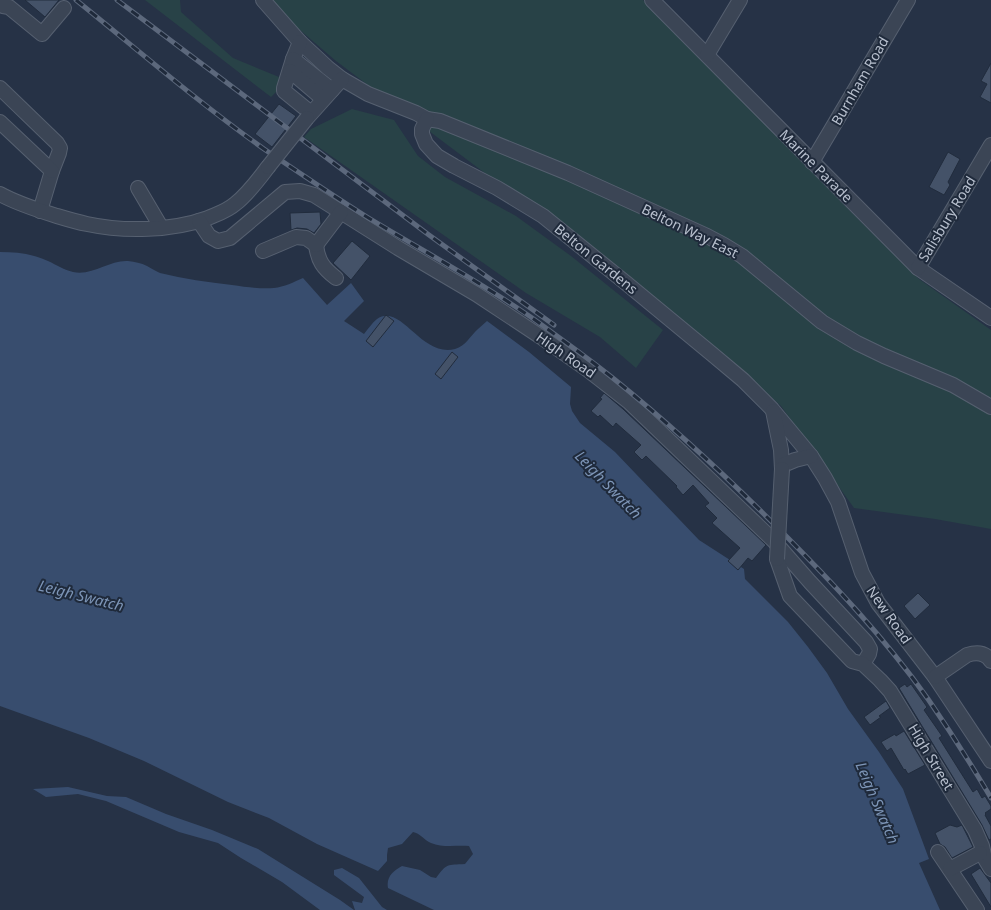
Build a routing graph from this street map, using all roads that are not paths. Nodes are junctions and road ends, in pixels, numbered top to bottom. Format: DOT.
graph roads {
  1 [pos="263,0"];
  2 [pos="652,0"];
  3 [pos="740,0"];
  4 [pos="908,0"];
  5 [pos="0,4"];
  6 [pos="64,8"];
  7 [pos="300,42"];
  8 [pos="707,55"];
  9 [pos="290,70"];
  10 [pos="342,79"];
  11 [pos="0,88"];
  12 [pos="318,105"];
  13 [pos="427,119"];
  14 [pos="0,122"];
  15 [pos="991,145"];
  16 [pos="812,162"];
  17 [pos="52,171"];
  18 [pos="138,188"];
  19 [pos="0,194"];
  20 [pos="40,211"];
  21 [pos="340,212"];
  22 [pos="199,221"];
  23 [pos="161,227"];
  24 [pos="316,245"];
  25 [pos="263,251"];
  26 [pos="918,268"];
  27 [pos="336,278"];
  28 [pos="991,318"];
  29 [pos="991,408"];
  30 [pos="772,409"];
  31 [pos="811,456"];
  32 [pos="783,467"];
  33 [pos="991,661"];
  34 [pos="857,663"];
  35 [pos="935,677"];
  36 [pos="991,761"];
  37 [pos="938,852"];
  38 [pos="980,853"];
  39 [pos="950,869"];
  40 [pos="991,869"];
  41 [pos="977,910"];
  1 -- 7 [label="street, Belton Way East"];
  2 -- 8 [label="street, Marine Parade"];
  3 -- 8 [label="street"];
  4 -- 16 [label="street, Burnham Road"];
  5 -- 6 [label="street"];
  7 -- 9 [label="street"];
  7 -- 10 [label="street, Belton Way East"];
  8 -- 16 [label="street, Marine Parade"];
  9 -- 12 [label="street"];
  9 -- 12 [label="street"];
  10 -- 12 [label="street"];
  10 -- 13 [label="street, Belton Way East"];
  11 -- 17 [label="street"];
  12 -- 22 [label="street, bridge"];
  13 -- 29 [label="street, Belton Way East"];
  13 -- 30 [label="street, Belton Gardens"];
  14 -- 17 [label="street"];
  15 -- 26 [label="street, Salisbury Road"];
  16 -- 26 [label="street, Marine Parade"];
  17 -- 20 [label="street"];
  18 -- 23 [label="street"];
  19 -- 20 [label="street"];
  20 -- 23 [label="street"];
  21 -- 22 [label="street, High Road"];
  21 -- 24 [label="street"];
  21 -- 34 [label="street, High Road"];
  22 -- 23 [label="street"];
  24 -- 25 [label="street"];
  24 -- 27 [label="street"];
  26 -- 28 [label="street, Marine Parade"];
  30 -- 31 [label="street, New Road"];
  30 -- 32 [label="street, High Street"];
  31 -- 32 [label="street"];
  31 -- 35 [label="street, New Road"];
  32 -- 34 [label="street, High Street, bridge"];
  33 -- 35 [label="street"];
  34 -- 40 [label="street, High Street"];
  35 -- 36 [label="street, New Road"];
  37 -- 39 [label="street"];
  38 -- 39 [label="street"];
  39 -- 41 [label="street"];
}
